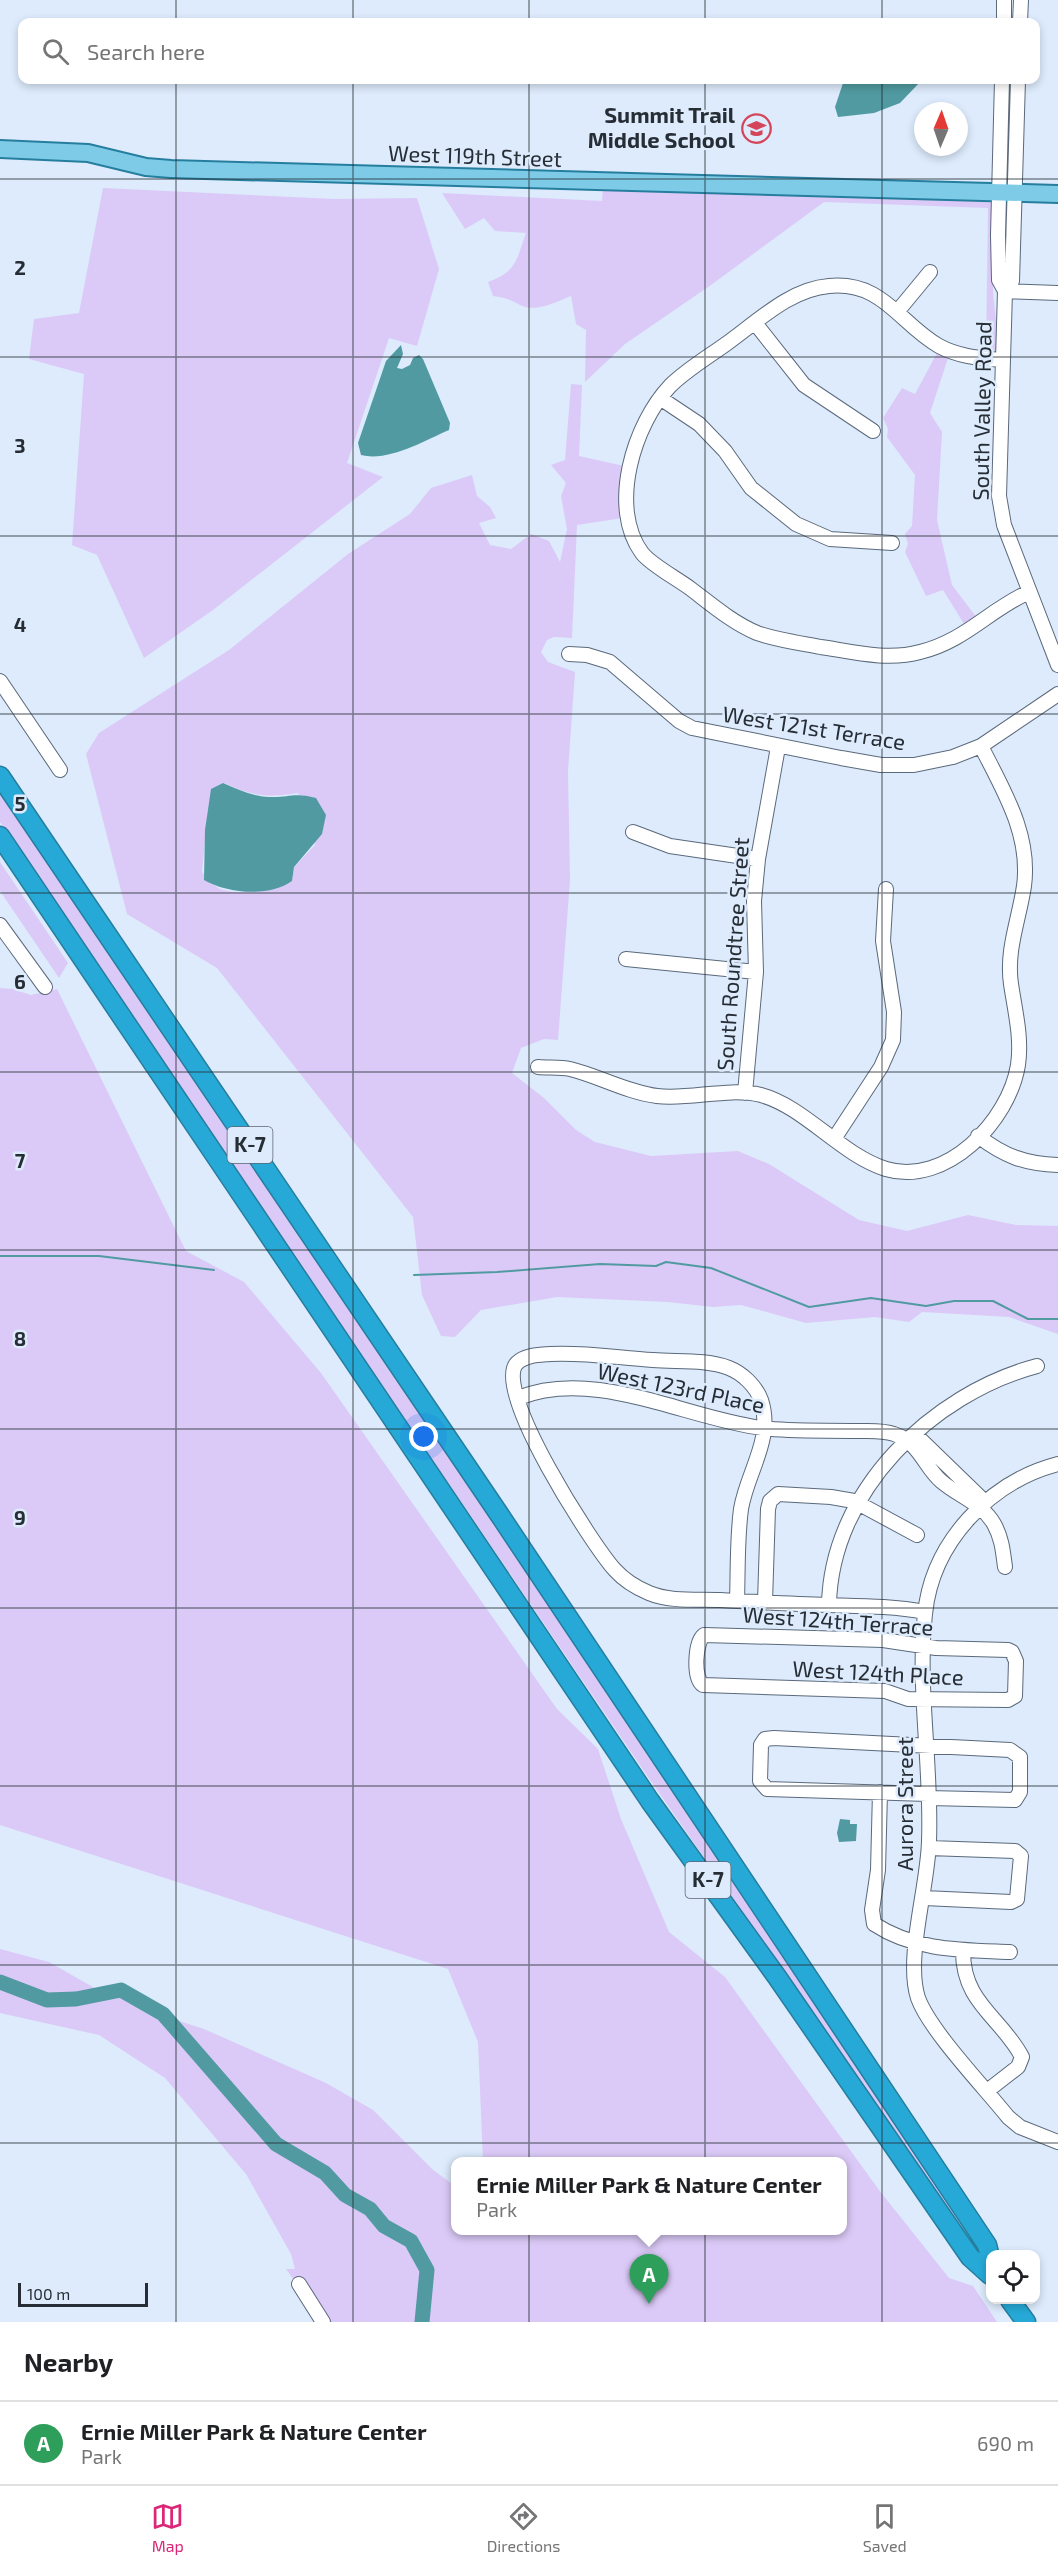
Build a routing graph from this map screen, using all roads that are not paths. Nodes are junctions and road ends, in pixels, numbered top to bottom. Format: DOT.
graph roads {
  1 [pos="1004,0"];
  2 [pos="1021,0"];
  3 [pos="1004,18"];
  4 [pos="1020,18"];
  5 [pos="1002,84"];
  6 [pos="1018,84"];
  7 [pos="0,149"];
  8 [pos="1007,193"];
  9 [pos="1058,194"];
  10 [pos="930,272"];
  11 [pos="1005,291"];
  12 [pos="1058,293"];
  13 [pos="897,312"];
  14 [pos="755,324"];
  15 [pos="1002,360"];
  16 [pos="660,398"];
  17 [pos="873,430"];
  18 [pos="892,543"];
  19 [pos="1029,592"];
  20 [pos="569,654"];
  21 [pos="1058,665"];
  22 [pos="0,681"];
  23 [pos="1058,694"];
  24 [pos="981,746"];
  25 [pos="778,747"];
  26 [pos="60,770"];
  27 [pos="0,777"];
  28 [pos="633,832"];
  29 [pos="0,836"];
  30 [pos="758,859"];
  31 [pos="886,889"];
  32 [pos="0,925"];
  33 [pos="626,959"];
  34 [pos="756,972"];
  35 [pos="45,987"];
  36 [pos="538,1067"];
  37 [pos="745,1093"];
  38 [pos="978,1136"];
  39 [pos="834,1139"];
  40 [pos="1058,1165"];
  41 [pos="1037,1366"];
  42 [pos="518,1398"];
  43 [pos="764,1428"];
  44 [pos="906,1440"];
  45 [pos="1058,1464"];
  46 [pos="957,1494"];
  47 [pos="859,1504"];
  48 [pos="982,1505"];
  49 [pos="967,1520"];
  50 [pos="917,1535"];
  51 [pos="1005,1568"];
  52 [pos="737,1601"];
  53 [pos="765,1602"];
  54 [pos="829,1605"];
  55 [pos="925,1612"];
  56 [pos="924,1646"];
  57 [pos="1015,1657"];
  58 [pos="699,1681"];
  59 [pos="925,1698"];
  60 [pos="927,1747"];
  61 [pos="880,1792"];
  62 [pos="928,1796"];
  63 [pos="929,1848"];
  64 [pos="924,1898"];
  65 [pos="916,1941"];
  66 [pos="963,1950"];
  67 [pos="1010,1952"];
  68 [pos="987,2091"];
  69 [pos="1058,2142"];
  70 [pos="988,2250"];
  71 [pos="986,2271"];
  72 [pos="299,2284"];
  73 [pos="1013,2304"];
  74 [pos="323,2322"];
  75 [pos="1026,2322"];
  1 -- 3 [label="street"];
  2 -- 4 [label="street"];
  5 -- 8 [label="street"];
  6 -- 8 [label="street"];
  7 -- 8 [label="main road, West 119th Street"];
  8 -- 9 [label="main road, West 119th Street"];
  8 -- 11 [label="street, South Valley Road"];
  10 -- 13 [label="street"];
  11 -- 12 [label="street"];
  11 -- 15 [label="street, South Valley Road"];
  13 -- 14 [label="street"];
  13 -- 15 [label="street"];
  14 -- 16 [label="street"];
  14 -- 17 [label="street"];
  15 -- 19 [label="street, South Valley Road"];
  16 -- 18 [label="street"];
  16 -- 19 [label="street"];
  19 -- 21 [label="street, South Valley Road"];
  20 -- 25 [label="street, West 121st Terrace"];
  22 -- 26 [label="street"];
  23 -- 24 [label="street, West 121st Terrace"];
  24 -- 25 [label="street, West 121st Terrace"];
  24 -- 38 [label="street"];
  25 -- 30 [label="street, South Roundtree Street"];
  27 -- 70 [label="highway, K-7"];
  28 -- 30 [label="street"];
  29 -- 71 [label="highway, K-7"];
  30 -- 34 [label="street, South Roundtree Street"];
  31 -- 39 [label="street"];
  32 -- 35 [label="street"];
  33 -- 34 [label="street"];
  34 -- 37 [label="street, South Roundtree Street"];
  36 -- 37 [label="street"];
  37 -- 39 [label="street"];
  38 -- 39 [label="street"];
  38 -- 40 [label="street"];
  41 -- 44 [label="street"];
  42 -- 43 [label="street, West 123rd Place"];
  42 -- 43 [label="street"];
  42 -- 52 [label="street"];
  43 -- 44 [label="street, West 123rd Place"];
  43 -- 52 [label="street"];
  44 -- 46 [label="street, West 123rd Place"];
  44 -- 47 [label="street"];
  44 -- 48 [label="street, West 123rd Place"];
  45 -- 48 [label="street, Aurora Street"];
  46 -- 48 [label="street"];
  46 -- 49 [label="street"];
  47 -- 50 [label="street"];
  47 -- 53 [label="street"];
  47 -- 54 [label="street"];
  48 -- 49 [label="street, Aurora Street"];
  48 -- 51 [label="street"];
  49 -- 55 [label="street, Aurora Street"];
  52 -- 53 [label="street"];
  53 -- 54 [label="street"];
  54 -- 55 [label="street"];
  55 -- 56 [label="street, Aurora Street"];
  56 -- 57 [label="street, West 124th Terrace"];
  56 -- 58 [label="street, West 124th Terrace"];
  56 -- 59 [label="street, Aurora Street"];
  57 -- 59 [label="street, West 124th Place"];
  58 -- 59 [label="street, West 124th Place"];
  59 -- 60 [label="street, Aurora Street"];
  60 -- 61 [label="street"];
  60 -- 62 [label="street, Aurora Street"];
  60 -- 62 [label="street"];
  61 -- 62 [label="street"];
  61 -- 65 [label="street"];
  62 -- 63 [label="street, Aurora Street"];
  63 -- 64 [label="street, Aurora Street"];
  63 -- 64 [label="street"];
  64 -- 65 [label="street, Aurora Street"];
  65 -- 66 [label="street"];
  65 -- 68 [label="street, Aurora Street"];
  66 -- 67 [label="street"];
  66 -- 68 [label="street"];
  68 -- 69 [label="street, Aurora Street"];
  72 -- 74 [label="street"];
  73 -- 75 [label="highway"];
}
